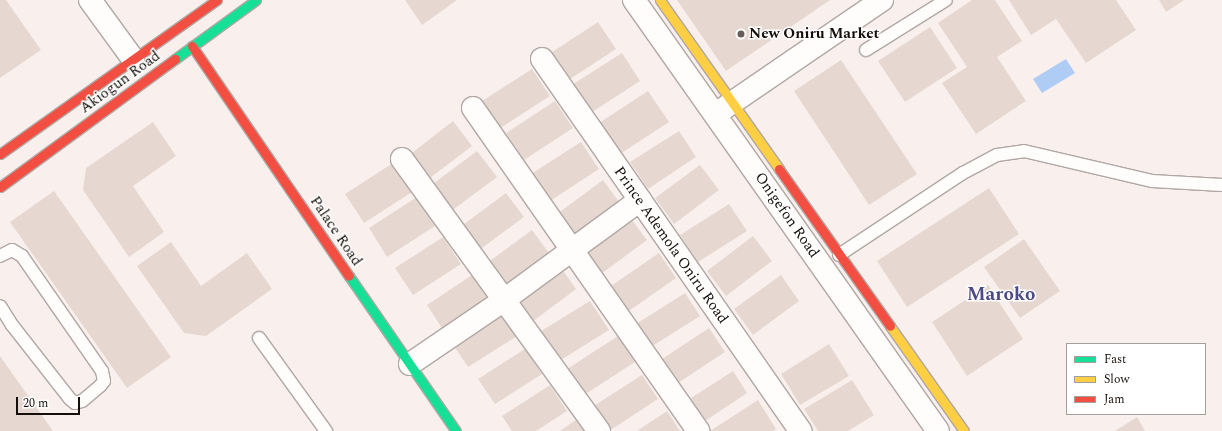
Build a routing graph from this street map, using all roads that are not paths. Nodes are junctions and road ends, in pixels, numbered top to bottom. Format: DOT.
graph roads {
  1 [pos="90,0"];
  2 [pos="217,0"];
  3 [pos="256,0"];
  4 [pos="634,0"];
  5 [pos="660,0"];
  6 [pos="882,0"];
  7 [pos="946,0"];
  8 [pos="192,46"];
  9 [pos="866,50"];
  10 [pos="133,59"];
  11 [pos="542,59"];
  12 [pos="473,108"];
  13 [pos="724,108"];
  14 [pos="0,154"];
  15 [pos="402,159"];
  16 [pos="1222,185"];
  17 [pos="0,187"];
  18 [pos="640,200"];
  19 [pos="572,250"];
  20 [pos="839,255"];
  21 [pos="0,256"];
  22 [pos="504,300"];
  23 [pos="0,306"];
  24 [pos="259,338"];
  25 [pos="410,364"];
  26 [pos="326,431"];
  27 [pos="456,431"];
  28 [pos="599,431"];
  29 [pos="698,431"];
  30 [pos="801,431"];
  31 [pos="938,431"];
  32 [pos="964,431"];
  1 -- 10 [label="street"];
  2 -- 10 [label="street"];
  3 -- 8 [label="street, Akiogun Road"];
  4 -- 13 [label="street, Onigefon Road"];
  5 -- 13 [label="street, Onigefon Road"];
  6 -- 13 [label="street"];
  7 -- 9 [label="lane"];
  8 -- 17 [label="street, Akiogun Road"];
  8 -- 25 [label="street, Palace Road"];
  10 -- 14 [label="street"];
  11 -- 18 [label="street, Prince Ademola Oniru Road"];
  12 -- 19 [label="street"];
  13 -- 20 [label="street, Onigefon Road"];
  13 -- 31 [label="street, Onigefon Road"];
  15 -- 22 [label="street"];
  16 -- 20 [label="lane"];
  18 -- 19 [label="street"];
  18 -- 30 [label="street, Prince Ademola Oniru Road"];
  19 -- 22 [label="street"];
  19 -- 29 [label="street"];
  20 -- 32 [label="street, Onigefon Road"];
  21 -- 23 [label="lane"];
  22 -- 25 [label="street"];
  22 -- 28 [label="street"];
  24 -- 26 [label="lane"];
  25 -- 27 [label="street, Palace Road"];
}
